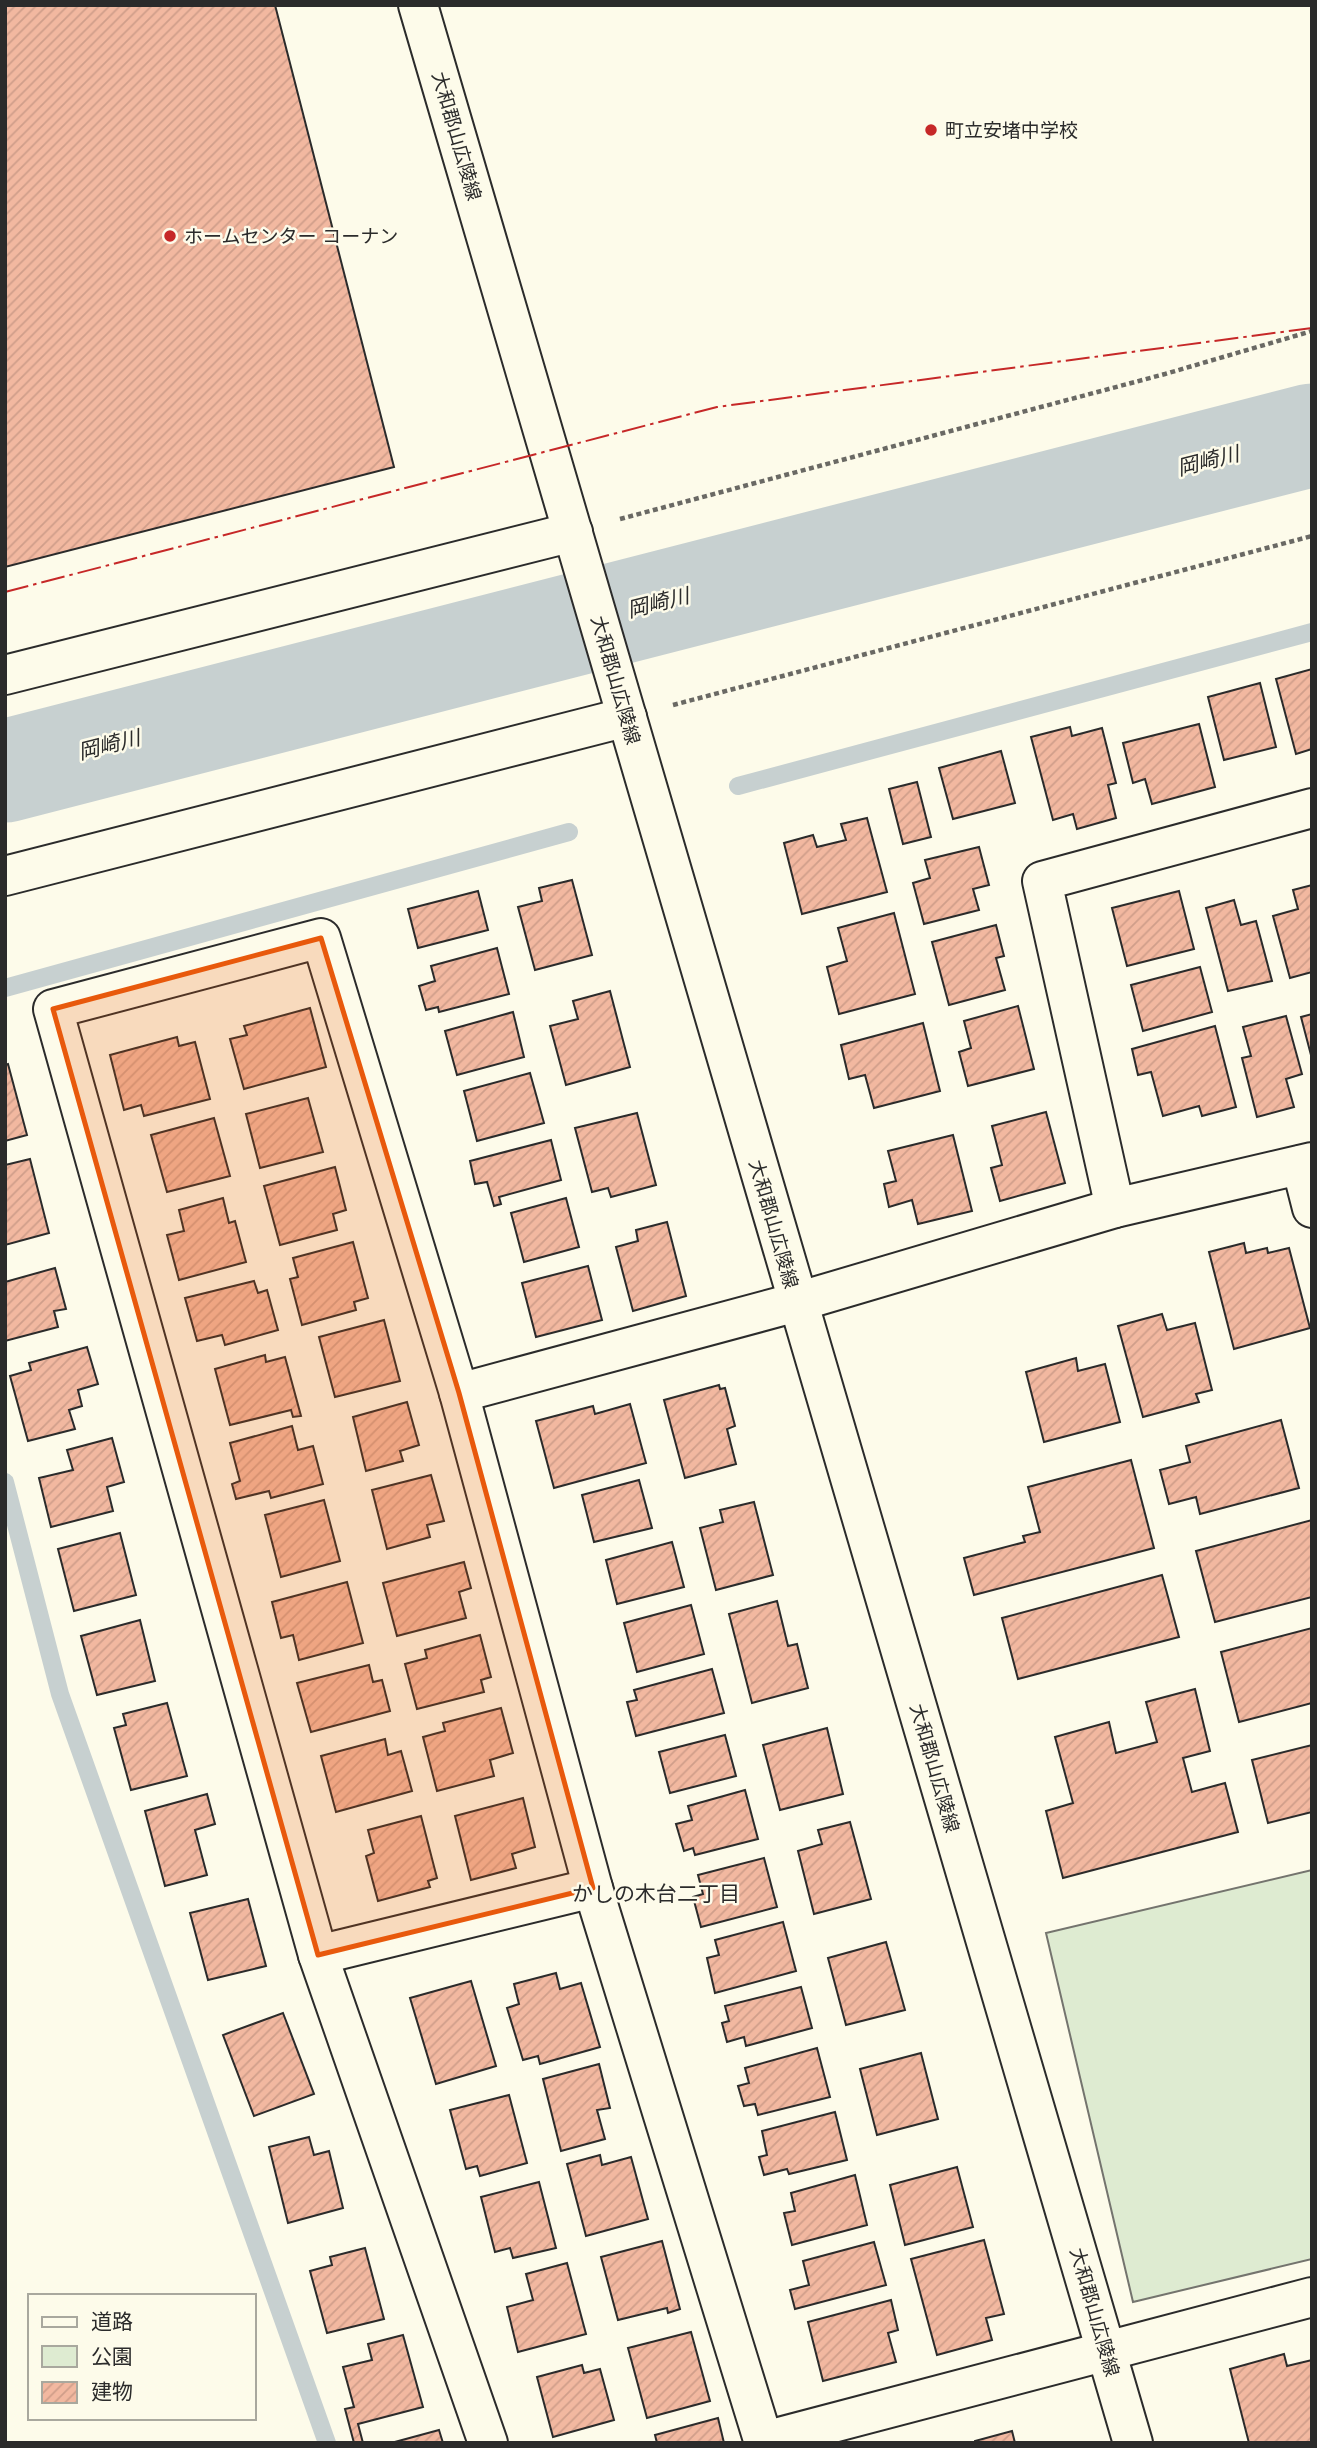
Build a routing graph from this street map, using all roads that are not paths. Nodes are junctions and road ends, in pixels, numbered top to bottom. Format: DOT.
graph roads {
  1 [pos="418,5"];
  2 [pos="573,532"];
  3 [pos="5,675"];
  4 [pos="627,717"];
  5 [pos="1312,808"];
  6 [pos="5,876"];
  7 [pos="1306,1163"];
  8 [pos="1115,1208"];
  9 [pos="1312,1208"];
  10 [pos="797,1302"];
  11 [pos="459,1394"];
  12 [pos="593,1888"];
  13 [pos="318,1955"];
  14 [pos="1312,2297"];
  15 [pos="1107,2352"];
  16 [pos="764,2442"];
  17 [pos="488,2443"];
  18 [pos="1133,2443"];
  1 -- 2 [label="street, 大和郡山広陵線"];
  2 -- 3 [label="street"];
  2 -- 4 [label="street, 大和郡山広陵線"];
  4 -- 6 [label="street"];
  4 -- 10 [label="street, 大和郡山広陵線"];
  5 -- 8 [label="street"];
  7 -- 8 [label="street"];
  7 -- 9 [label="street"];
  8 -- 10 [label="street"];
  10 -- 11 [label="street"];
  10 -- 15 [label="street, 大和郡山広陵線"];
  11 -- 12 [label="street"];
  11 -- 13 [label="street"];
  12 -- 13 [label="street"];
  12 -- 16 [label="street"];
  13 -- 17 [label="street"];
  14 -- 15 [label="street"];
  15 -- 16 [label="street"];
  15 -- 18 [label="street, 大和郡山広陵線"];
}
